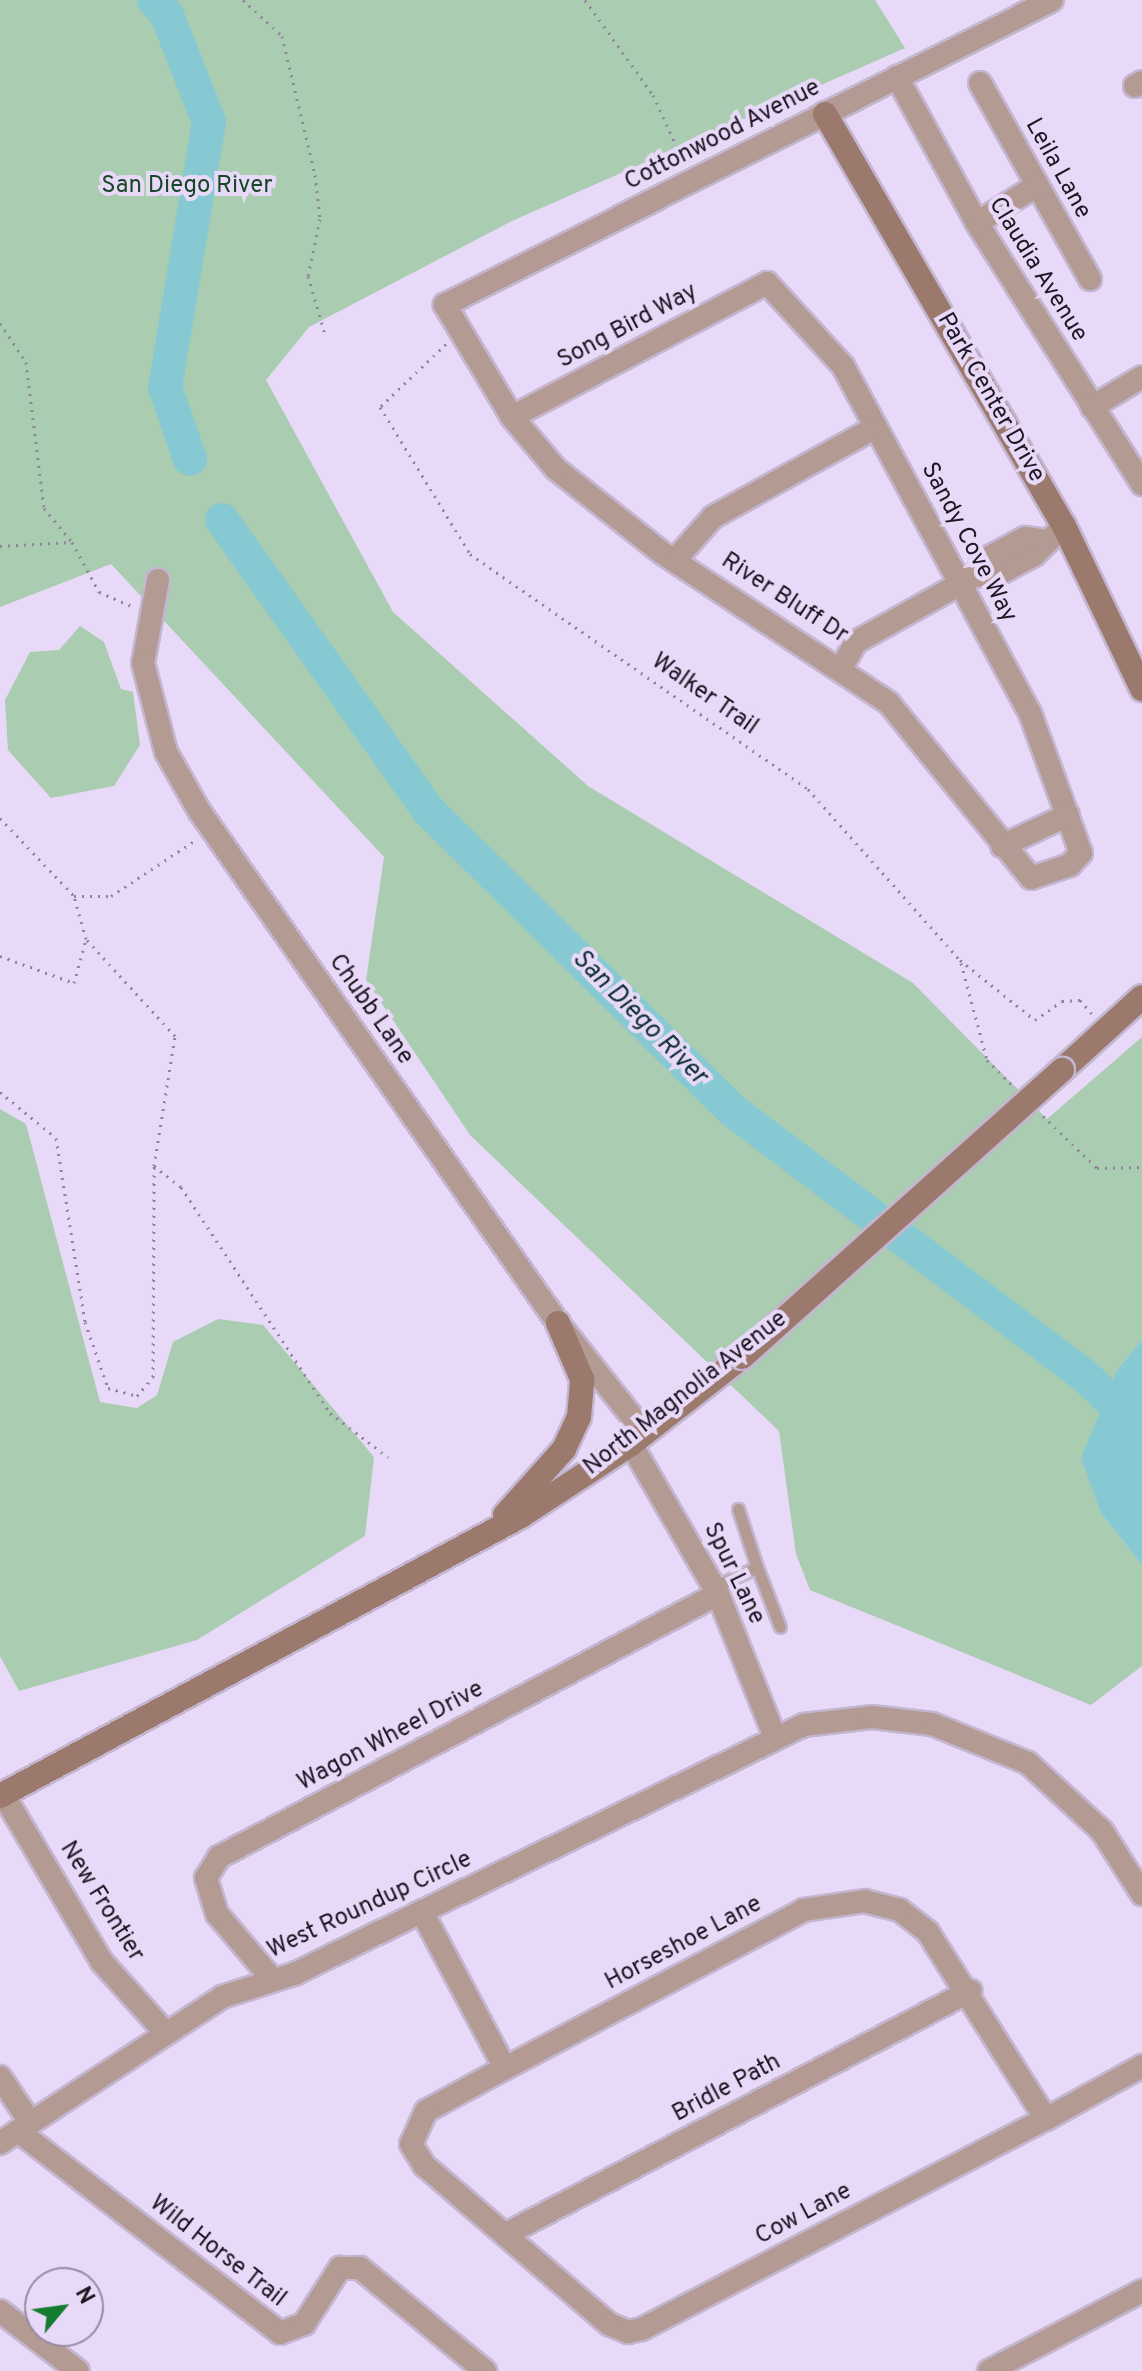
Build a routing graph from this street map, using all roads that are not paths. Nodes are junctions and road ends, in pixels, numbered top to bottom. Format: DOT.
graph roads {
  1 [pos="1052,0"];
  2 [pos="897,77"];
  3 [pos="980,83"];
  4 [pos="825,114"];
  5 [pos="1036,186"];
  6 [pos="977,223"];
  7 [pos="1090,279"];
  8 [pos="767,283"];
  9 [pos="459,331"];
  10 [pos="1142,377"];
  11 [pos="1092,407"];
  12 [pos="512,417"];
  13 [pos="876,427"];
  14 [pos="1142,484"];
  15 [pos="1064,526"];
  16 [pos="675,560"];
  17 [pos="968,579"];
  18 [pos="158,580"];
  19 [pos="842,667"];
  20 [pos="1142,689"];
  21 [pos="1068,815"];
  22 [pos="1002,846"];
  23 [pos="1081,853"];
  24 [pos="1142,997"];
  25 [pos="558,1323"];
  26 [pos="638,1439"];
  27 [pos="738,1509"];
  28 [pos="483,1536"];
  29 [pos="757,1567"];
  30 [pos="716,1591"];
  31 [pos="780,1627"];
  32 [pos="774,1735"];
  33 [pos="2,1795"];
  34 [pos="1142,1894"];
  35 [pos="423,1914"];
  36 [pos="273,1980"];
  37 [pos="970,1991"];
  38 [pos="164,2031"];
  39 [pos="1142,2066"];
  40 [pos="505,2068"];
  41 [pos="0,2077"];
  42 [pos="1046,2119"];
  43 [pos="16,2132"];
  44 [pos="508,2233"];
  45 [pos="1142,2291"];
  46 [pos="0,2311"];
  47 [pos="78,2371"];
  48 [pos="485,2371"];
  49 [pos="989,2371"];
  1 -- 2 [label="street, Cottonwood Avenue"];
  2 -- 4 [label="street, Cottonwood Avenue"];
  2 -- 6 [label="street, Claudia Avenue"];
  3 -- 5 [label="street, Leila Lane"];
  4 -- 9 [label="street, Cottonwood Avenue"];
  4 -- 15 [label="main road, Park Center Drive"];
  5 -- 6 [label="street"];
  5 -- 7 [label="street, Leila Lane"];
  6 -- 11 [label="street, Claudia Avenue"];
  8 -- 12 [label="street, Song Bird Way"];
  8 -- 13 [label="street, Sandy Cove Way"];
  9 -- 12 [label="street, River Bluff Dr"];
  10 -- 11 [label="street"];
  11 -- 14 [label="street, Claudia Avenue"];
  12 -- 16 [label="street, River Bluff Dr"];
  13 -- 16 [label="street"];
  13 -- 17 [label="street, Sandy Cove Way"];
  15 -- 17 [label="street"];
  15 -- 20 [label="main road, Park Center Drive"];
  16 -- 19 [label="street, River Bluff Dr"];
  17 -- 19 [label="street"];
  17 -- 21 [label="street, Sandy Cove Way"];
  18 -- 25 [label="street, Chubb Lane"];
  19 -- 22 [label="street, River Bluff Dr"];
  21 -- 22 [label="street"];
  21 -- 23 [label="street, Sandy Cove Way"];
  22 -- 23 [label="street, River Bluff Dr"];
  24 -- 26 [label="main road, North Magnolia Avenue, bridge"];
  25 -- 26 [label="street, Chubb Lane"];
  25 -- 28 [label="main road"];
  26 -- 28 [label="main road, North Magnolia Avenue"];
  26 -- 30 [label="street, Spur Lane"];
  27 -- 29 [label="lane"];
  28 -- 33 [label="main road, North Magnolia Avenue"];
  29 -- 30 [label="lane"];
  29 -- 31 [label="lane"];
  30 -- 32 [label="street, Spur Lane"];
  30 -- 36 [label="street, Wagon Wheel Drive"];
  32 -- 34 [label="street, West Roundup Circle"];
  32 -- 35 [label="street, West Roundup Circle"];
  33 -- 38 [label="street, New Frontier"];
  35 -- 36 [label="street, West Roundup Circle"];
  35 -- 40 [label="street"];
  36 -- 38 [label="street, West Roundup Circle"];
  37 -- 40 [label="street, Horseshoe Lane"];
  37 -- 42 [label="street, Horseshoe Lane"];
  37 -- 44 [label="street, Bridle Path"];
  38 -- 43 [label="street, West Roundup Circle"];
  39 -- 42 [label="street, Cow Lane"];
  40 -- 44 [label="street, Horseshoe Lane"];
  41 -- 43 [label="street, Wild Horse Trail"];
  42 -- 44 [label="street, Cow Lane"];
  43 -- 48 [label="street, Wild Horse Trail"];
  45 -- 49 [label="street"];
  46 -- 47 [label="street"];
}
